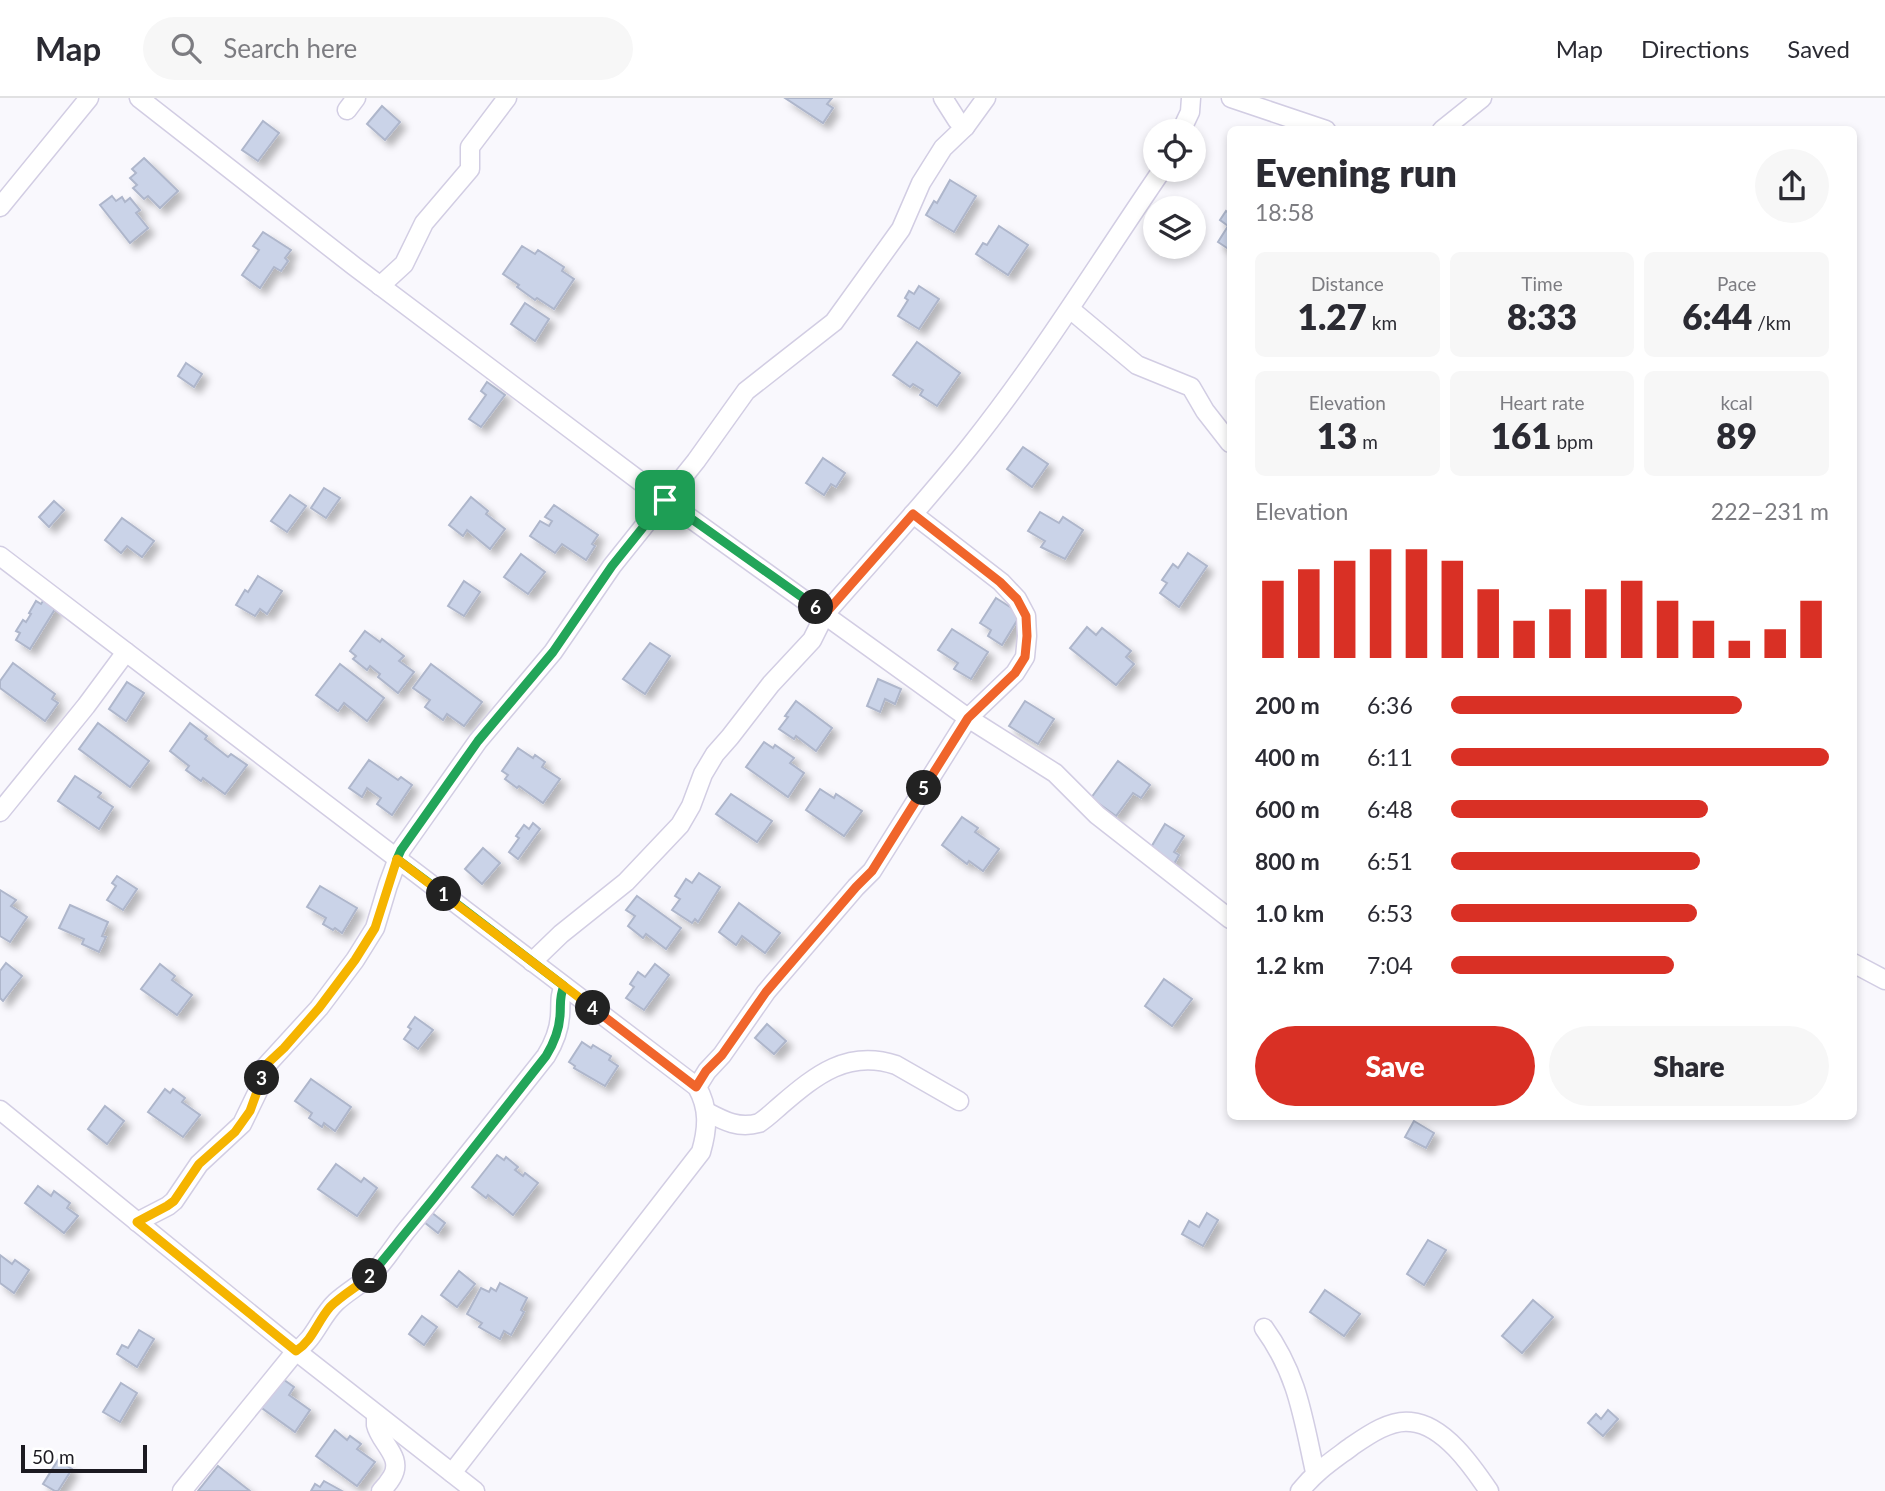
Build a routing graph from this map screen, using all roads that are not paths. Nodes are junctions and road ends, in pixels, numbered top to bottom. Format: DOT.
graph roads {
  1 [pos="89,98"];
  2 [pos="139,98"];
  3 [pos="507,98"];
  4 [pos="943,98"];
  5 [pos="986,98"];
  6 [pos="1191,98"];
  7 [pos="1231,98"];
  8 [pos="1482,98"];
  9 [pos="1187,119"];
  10 [pos="1314,126"];
  11 [pos="1447,126"];
  12 [pos="965,127"];
  13 [pos="1154,182"];
  14 [pos="0,207"];
  15 [pos="380,286"];
  16 [pos="1070,309"];
  17 [pos="1227,439"];
  18 [pos="665,500"];
  19 [pos="913,514"];
  20 [pos="0,556"];
  21 [pos="825,614"];
  22 [pos="126,652"];
  23 [pos="968,718"];
  24 [pos="0,812"];
  25 [pos="397,859"];
  26 [pos="1227,917"];
  27 [pos="532,962"];
  28 [pos="1857,966"];
  29 [pos="1885,980"];
  30 [pos="564,986"];
  31 [pos="696,1087"];
  32 [pos="959,1101"];
  33 [pos="0,1110"];
  34 [pos="707,1112"];
  35 [pos="137,1222"];
  36 [pos="1265,1328"];
  37 [pos="296,1351"];
  38 [pos="376,1414"];
  39 [pos="1315,1472"];
  40 [pos="452,1474"];
  41 [pos="182,1491"];
  42 [pos="381,1491"];
  43 [pos="475,1491"];
  44 [pos="1300,1491"];
  45 [pos="1489,1491"];
  1 -- 14 [label="street"];
  2 -- 15 [label="street"];
  3 -- 15 [label="street"];
  4 -- 12 [label="street"];
  5 -- 12 [label="street"];
  6 -- 9 [label="street"];
  7 -- 10 [label="street"];
  8 -- 11 [label="street"];
  12 -- 18 [label="street"];
  13 -- 16 [label="street"];
  15 -- 18 [label="street"];
  16 -- 17 [label="street"];
  16 -- 19 [label="street"];
  18 -- 21 [label="street"];
  18 -- 25 [label="street"];
  19 -- 21 [label="street"];
  19 -- 23 [label="street"];
  20 -- 22 [label="street"];
  21 -- 23 [label="street"];
  21 -- 27 [label="street"];
  22 -- 24 [label="street"];
  22 -- 25 [label="street"];
  23 -- 26 [label="street"];
  23 -- 31 [label="street"];
  25 -- 27 [label="street"];
  25 -- 35 [label="street"];
  27 -- 30 [label="street"];
  28 -- 29 [label="street"];
  30 -- 31 [label="street"];
  30 -- 37 [label="street"];
  31 -- 34 [label="street"];
  32 -- 34 [label="street"];
  33 -- 35 [label="street"];
  34 -- 40 [label="street"];
  35 -- 37 [label="street"];
  36 -- 39 [label="street"];
  37 -- 38 [label="street"];
  37 -- 41 [label="street"];
  38 -- 40 [label="street"];
  38 -- 42 [label="street"];
  39 -- 44 [label="street"];
  39 -- 45 [label="street"];
  40 -- 43 [label="street"];
}
